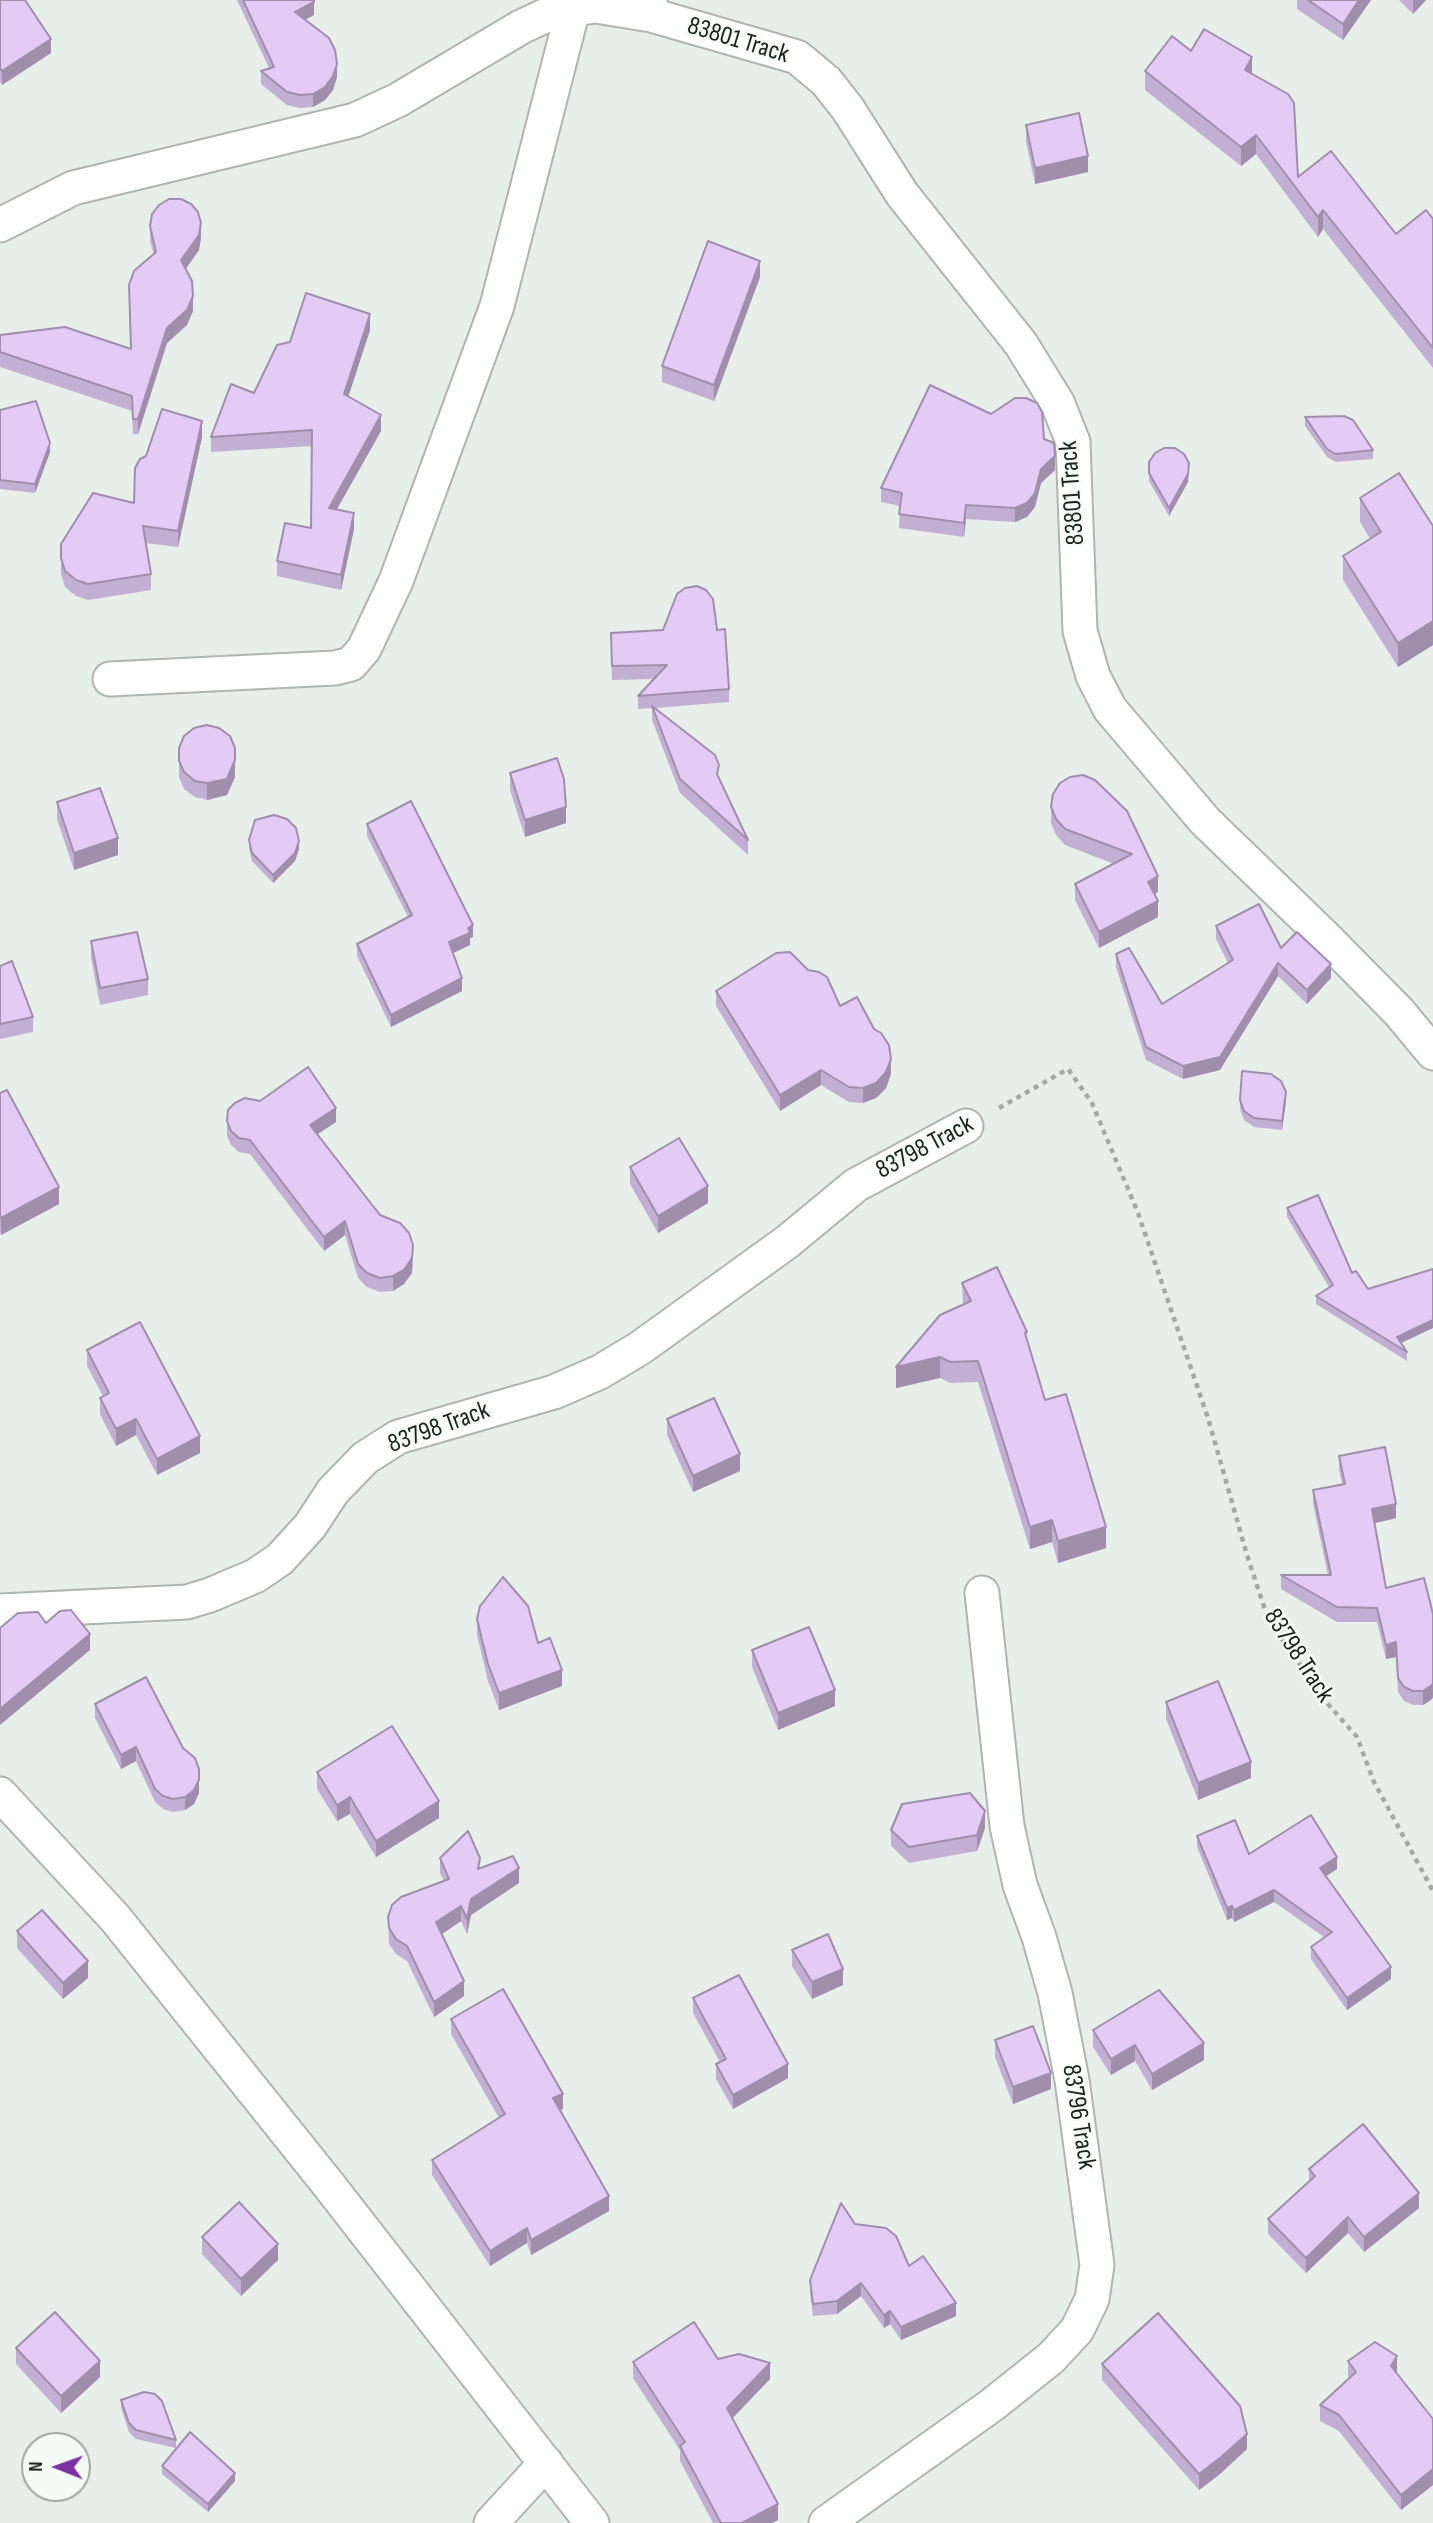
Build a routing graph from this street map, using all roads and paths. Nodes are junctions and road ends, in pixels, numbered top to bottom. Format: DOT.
graph roads {
  1 [pos="650,8"];
  2 [pos="573,9"];
  3 [pos="0,225"];
  4 [pos="110,679"];
  5 [pos="1433,1053"];
  6 [pos="966,1126"];
  7 [pos="982,1593"];
  8 [pos="0,1611"];
  9 [pos="0,1794"];
  10 [pos="1433,1891"];
  11 [pos="546,2463"];
  12 [pos="491,2523"];
  13 [pos="592,2523"];
  14 [pos="826,2523"];
  1 -- 2 [label="street, 83801 Track"];
  1 -- 5 [label="street, 83801 Track"];
  2 -- 3 [label="street, 83801 Track"];
  2 -- 4 [label="street"];
  6 -- 8 [label="street, 83798 Track"];
  6 -- 10 [label="path, 83798 Track"];
  7 -- 14 [label="street, 83796 Track"];
  9 -- 11 [label="street"];
  11 -- 12 [label="street"];
  11 -- 13 [label="street"];
}
